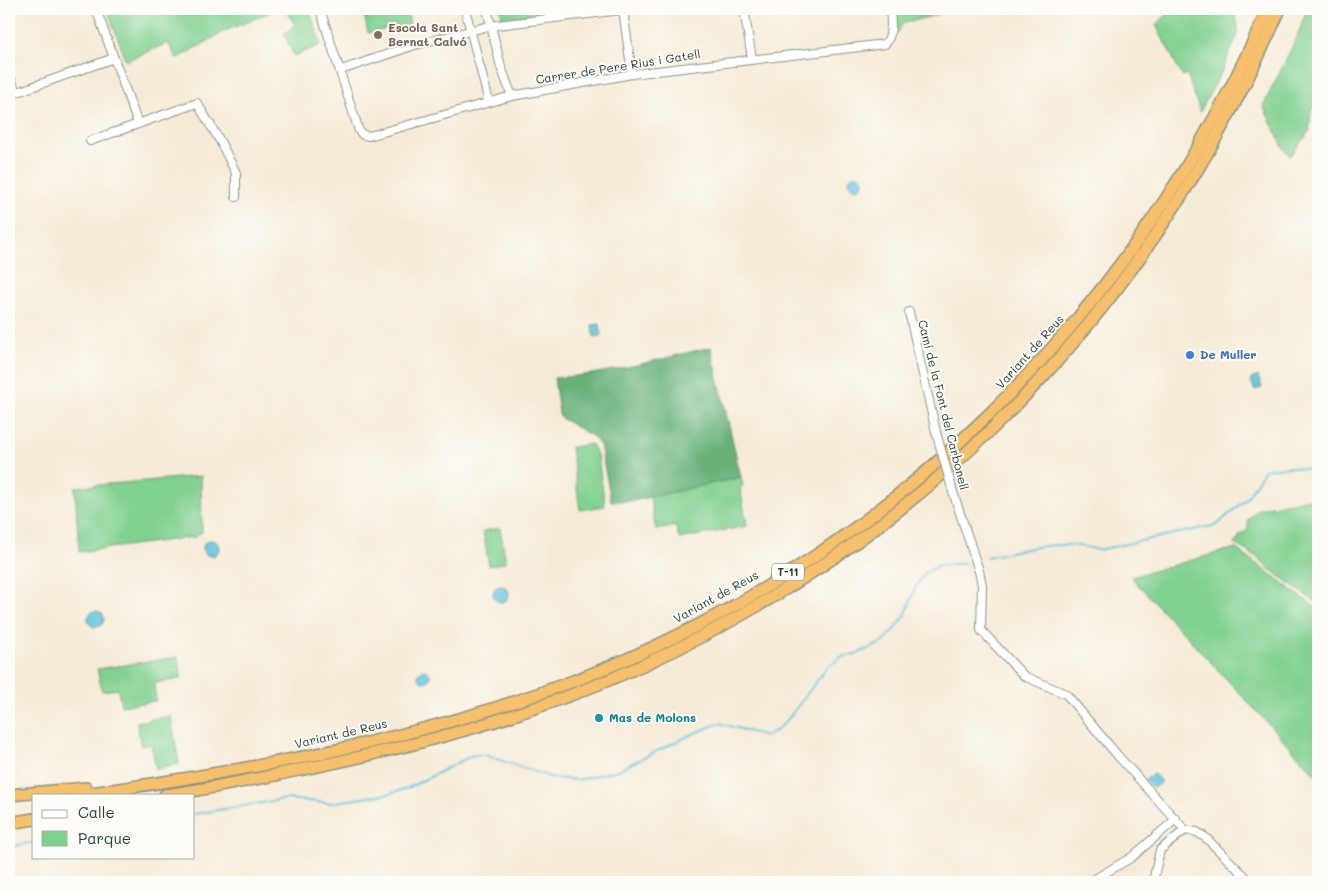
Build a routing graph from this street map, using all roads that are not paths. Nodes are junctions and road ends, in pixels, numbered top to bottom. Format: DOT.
graph roads {
  1 [pos="96,9"];
  2 [pos="320,9"];
  3 [pos="465,9"];
  4 [pos="487,9"];
  5 [pos="626,9"];
  6 [pos="744,9"];
  7 [pos="890,9"];
  8 [pos="1266,9"];
  9 [pos="1280,9"];
  10 [pos="491,26"];
  11 [pos="468,30"];
  12 [pos="114,58"];
  13 [pos="752,59"];
  14 [pos="341,70"];
  15 [pos="632,74"];
  16 [pos="9,75"];
  17 [pos="12,93"];
  18 [pos="512,96"];
  19 [pos="489,102"];
  20 [pos="138,124"];
  21 [pos="90,141"];
  22 [pos="236,197"];
  23 [pos="909,312"];
  24 [pos="271,776"];
  25 [pos="190,779"];
  26 [pos="84,794"];
  27 [pos="171,794"];
  28 [pos="193,794"];
  29 [pos="9,795"];
  30 [pos="32,800"];
  31 [pos="9,802"];
  32 [pos="32,812"];
  33 [pos="9,815"];
  34 [pos="1176,818"];
  35 [pos="32,819"];
  36 [pos="9,823"];
  37 [pos="1185,830"];
  38 [pos="1090,882"];
  39 [pos="1157,882"];
  40 [pos="1251,882"];
  1 -- 12 [label="street"];
  2 -- 14 [label="street"];
  3 -- 11 [label="street"];
  4 -- 10 [label="street"];
  5 -- 10 [label="street"];
  5 -- 15 [label="street"];
  6 -- 13 [label="street"];
  7 -- 13 [label="street, Carrer de Pere Rius i Gatell"];
  8 -- 25 [label="highway, Variant de Reus / T-11"];
  9 -- 24 [label="highway, Variant de Reus / T-11"];
  10 -- 11 [label="street"];
  10 -- 18 [label="street"];
  11 -- 14 [label="street"];
  11 -- 19 [label="street"];
  12 -- 17 [label="street"];
  12 -- 20 [label="street"];
  13 -- 15 [label="street, Carrer de Pere Rius i Gatell"];
  14 -- 19 [label="street, Carrer de Pere Rius i Gatell"];
  15 -- 18 [label="street, Carrer de Pere Rius i Gatell"];
  16 -- 17 [label="street"];
  18 -- 19 [label="street, Carrer de Pere Rius i Gatell"];
  20 -- 21 [label="street"];
  20 -- 22 [label="street"];
  23 -- 34 [label="street, Camí de la Font del Carbonell, bridge"];
  24 -- 27 [label="highway, Variant de Reus / T-11"];
  24 -- 28 [label="highway"];
  25 -- 26 [label="highway, Variant de Reus / T-11"];
  25 -- 29 [label="highway"];
  30 -- 31 [label="highway"];
  32 -- 33 [label="highway"];
  34 -- 37 [label="street, Camí de la Font del Carbonell"];
  34 -- 38 [label="street"];
  35 -- 36 [label="highway"];
  37 -- 39 [label="street"];
  37 -- 40 [label="street"];
}
